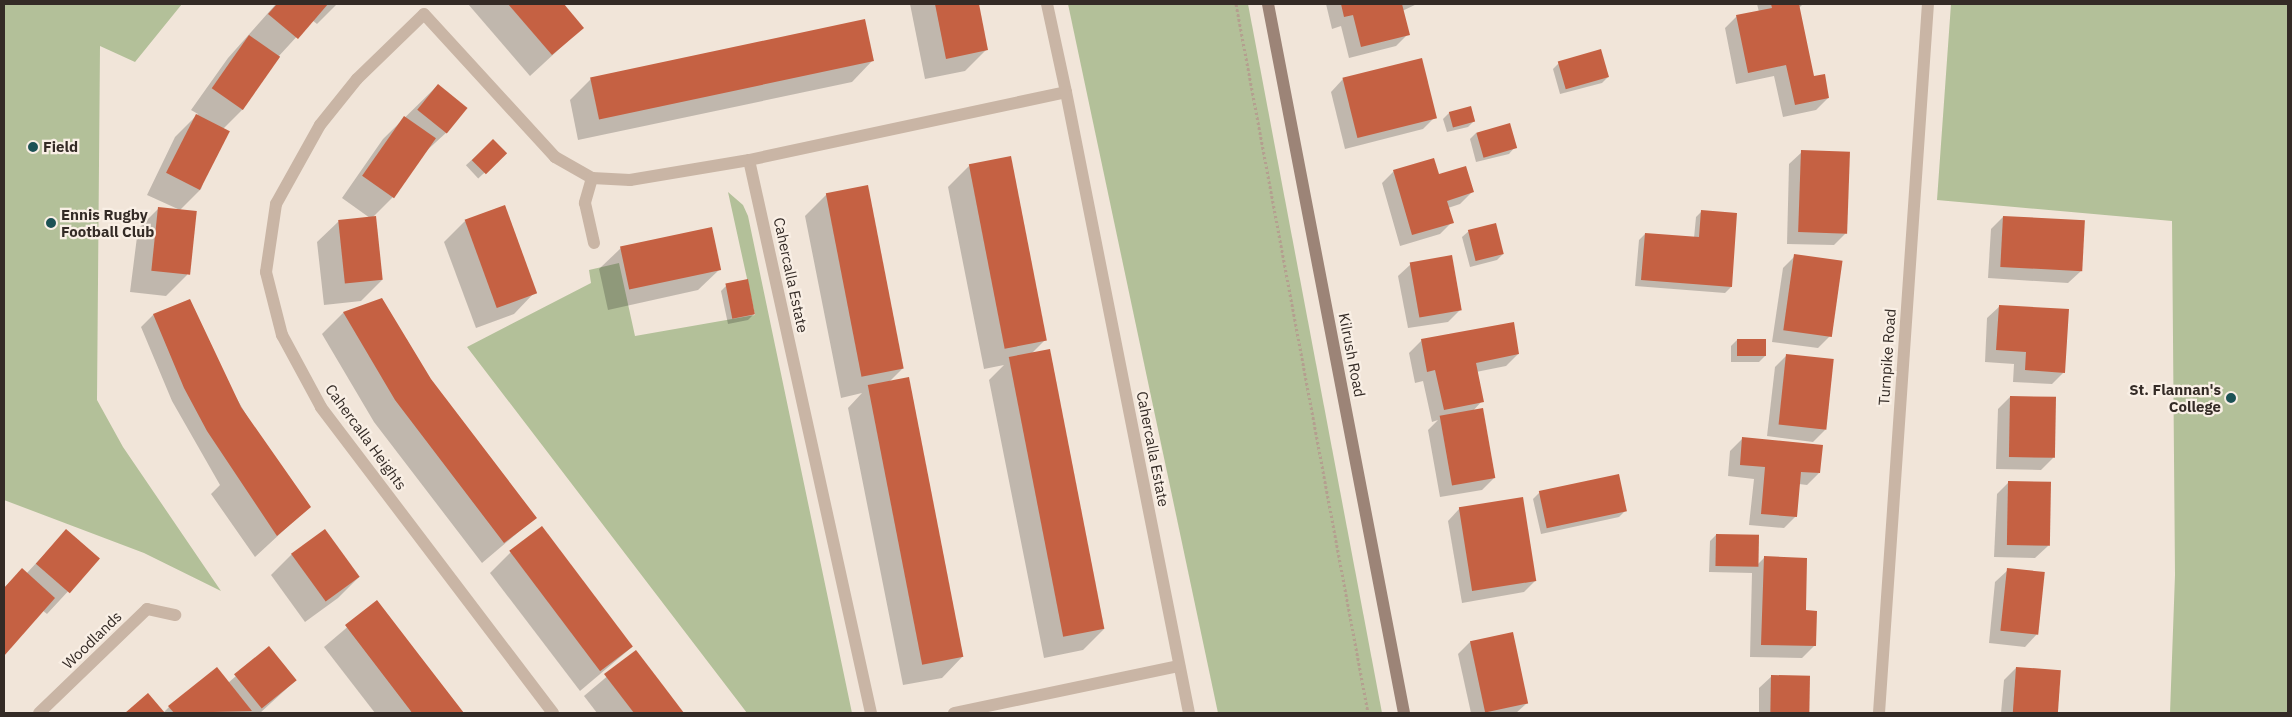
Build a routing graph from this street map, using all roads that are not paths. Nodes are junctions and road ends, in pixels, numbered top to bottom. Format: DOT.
graph roads {
  1 [pos="1047,4"];
  2 [pos="1268,4"];
  3 [pos="1928,4"];
  4 [pos="420,9"];
  5 [pos="1066,92"];
  6 [pos="749,160"];
  7 [pos="592,178"];
  8 [pos="594,243"];
  9 [pos="175,615"];
  10 [pos="1179,666"];
  11 [pos="40,713"];
  12 [pos="553,713"];
  13 [pos="871,713"];
  14 [pos="954,713"];
  15 [pos="1189,713"];
  16 [pos="1404,713"];
  17 [pos="1879,713"];
  1 -- 5 [label="street, Cahercalla Estate"];
  2 -- 16 [label="main road, Kilrush Road"];
  3 -- 17 [label="street, Turnpike Road"];
  4 -- 7 [label="street, Cahercalla Heights"];
  4 -- 12 [label="street, Cahercalla Heights"];
  5 -- 6 [label="street"];
  5 -- 10 [label="street, Cahercalla Estate"];
  6 -- 7 [label="street, Cahercalla Heights"];
  6 -- 13 [label="street, Cahercalla Estate"];
  7 -- 8 [label="street"];
  9 -- 11 [label="street, Woodlands"];
  10 -- 14 [label="street"];
  10 -- 15 [label="street, Cahercalla Estate"];
}
